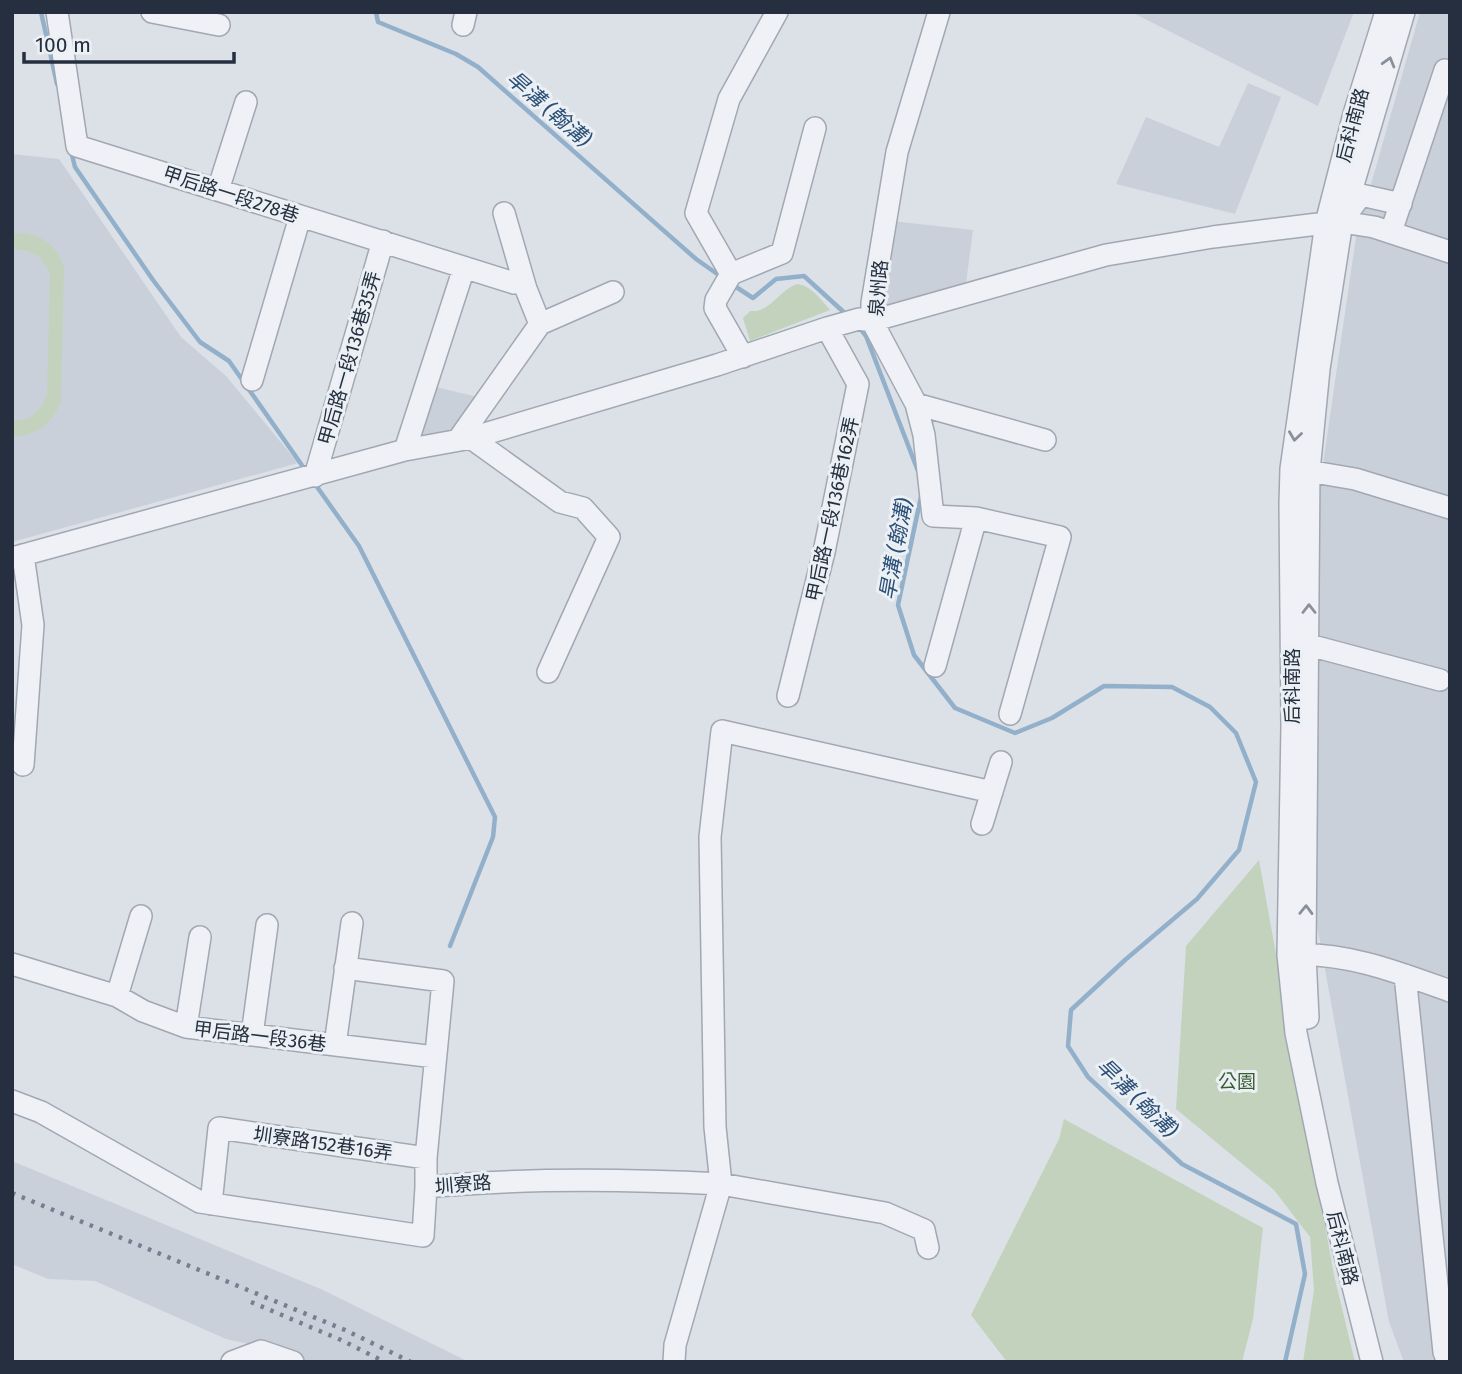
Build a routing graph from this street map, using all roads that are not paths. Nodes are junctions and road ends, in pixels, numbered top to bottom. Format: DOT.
graph roads {
  1 [pos="57,12"];
  2 [pos="152,12"];
  3 [pos="777,12"];
  4 [pos="939,12"];
  5 [pos="1386,12"];
  6 [pos="1404,12"];
  7 [pos="219,25"];
  8 [pos="1450,72"];
  9 [pos="246,102"];
  10 [pos="815,128"];
  11 [pos="218,190"];
  12 [pos="1401,204"];
  13 [pos="504,213"];
  14 [pos="300,216"];
  15 [pos="1334,222"];
  16 [pos="1391,232"];
  17 [pos="383,241"];
  18 [pos="1450,252"];
  19 [pos="464,268"];
  20 [pos="731,274"];
  21 [pos="514,283"];
  22 [pos="613,292"];
  23 [pos="851,323"];
  24 [pos="540,324"];
  25 [pos="743,357"];
  26 [pos="252,380"];
  27 [pos="916,404"];
  28 [pos="464,439"];
  29 [pos="1045,440"];
  30 [pos="405,450"];
  31 [pos="1300,470"];
  32 [pos="311,477"];
  33 [pos="1450,508"];
  34 [pos="976,518"];
  35 [pos="18,557"];
  36 [pos="1309,645"];
  37 [pos="935,666"];
  38 [pos="548,672"];
  39 [pos="1440,680"];
  40 [pos="788,696"];
  41 [pos="1010,714"];
  42 [pos="1001,762"];
  43 [pos="23,765"];
  44 [pos="992,792"];
  45 [pos="982,824"];
  46 [pos="141,916"];
  47 [pos="352,923"];
  48 [pos="267,925"];
  49 [pos="200,937"];
  50 [pos="1296,955"];
  51 [pos="12,964"];
  52 [pos="345,968"];
  53 [pos="1405,975"];
  54 [pos="1450,990"];
  55 [pos="117,996"];
  56 [pos="186,1027"];
  57 [pos="252,1035"];
  58 [pos="335,1045"];
  59 [pos="435,1057"];
  60 [pos="12,1101"];
  61 [pos="426,1158"];
  62 [pos="721,1184"];
  63 [pos="426,1187"];
  64 [pos="211,1204"];
  65 [pos="928,1248"];
  66 [pos="232,1362"];
  67 [pos="293,1362"];
  68 [pos="674,1362"];
  69 [pos="1372,1362"];
  70 [pos="1383,1362"];
  71 [pos="1448,1362"];
  1 -- 11 [label="street, 甲后路一段278巷"];
  2 -- 7 [label="street"];
  3 -- 20 [label="street"];
  4 -- 23 [label="street, 泉州路"];
  5 -- 15 [label="street, 后科南路"];
  15 -- 6 [label="street, 后科南路, one-way"];
  8 -- 12 [label="street"];
  9 -- 11 [label="street"];
  10 -- 20 [label="street"];
  11 -- 14 [label="street, 甲后路一段278巷"];
  12 -- 15 [label="street"];
  12 -- 16 [label="street"];
  13 -- 24 [label="street"];
  14 -- 17 [label="street, 甲后路一段278巷"];
  14 -- 26 [label="street"];
  15 -- 16 [label="street"];
  15 -- 23 [label="street"];
  15 -- 31 [label="street, 后科南路"];
  16 -- 18 [label="street"];
  17 -- 19 [label="street, 甲后路一段278巷"];
  17 -- 32 [label="street, 甲后路一段136巷35弄"];
  19 -- 21 [label="street, 甲后路一段278巷"];
  19 -- 30 [label="street"];
  20 -- 25 [label="street"];
  22 -- 24 [label="street"];
  23 -- 25 [label="street"];
  23 -- 27 [label="street, 泉州路"];
  23 -- 40 [label="street, 甲后路一段136巷162弄"];
  24 -- 28 [label="street"];
  25 -- 28 [label="street"];
  27 -- 29 [label="street"];
  27 -- 34 [label="street, 泉州路"];
  28 -- 30 [label="street"];
  28 -- 38 [label="street"];
  30 -- 32 [label="street"];
  31 -- 33 [label="street"];
  36 -- 31 [label="street, 后科南路, one-way"];
  31 -- 50 [label="street, 后科南路"];
  32 -- 35 [label="street"];
  34 -- 37 [label="street"];
  34 -- 41 [label="street, 泉州路"];
  35 -- 43 [label="street"];
  36 -- 39 [label="street"];
  50 -- 36 [label="street, 后科南路, one-way"];
  42 -- 44 [label="street"];
  44 -- 45 [label="street"];
  44 -- 62 [label="street"];
  46 -- 55 [label="street"];
  47 -- 52 [label="street"];
  48 -- 57 [label="street"];
  49 -- 56 [label="street"];
  50 -- 53 [label="street"];
  50 -- 69 [label="street, 后科南路"];
  50 -- 70 [label="street, 后科南路"];
  51 -- 55 [label="street, 甲后路一段36巷"];
  52 -- 58 [label="street"];
  52 -- 59 [label="street"];
  53 -- 54 [label="street"];
  53 -- 71 [label="street"];
  55 -- 56 [label="street, 甲后路一段36巷"];
  56 -- 57 [label="street, 甲后路一段36巷"];
  57 -- 58 [label="street, 甲后路一段36巷"];
  58 -- 59 [label="street, 甲后路一段36巷"];
  59 -- 61 [label="street"];
  60 -- 64 [label="street, 圳寮路"];
  61 -- 63 [label="street"];
  61 -- 64 [label="street, 圳寮路152巷16弄"];
  62 -- 63 [label="street, 圳寮路"];
  62 -- 65 [label="street, 圳寮路"];
  62 -- 68 [label="street"];
  63 -- 64 [label="street, 圳寮路"];
  66 -- 67 [label="street"];
}
